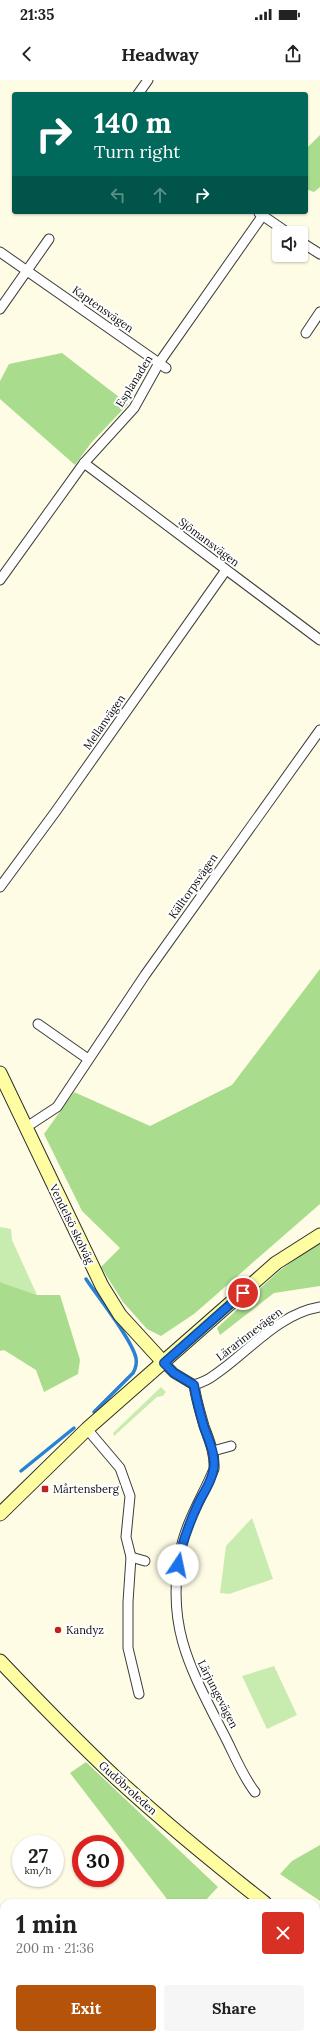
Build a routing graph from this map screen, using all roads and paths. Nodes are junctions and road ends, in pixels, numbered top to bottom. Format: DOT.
graph roads {
  1 [pos="148,80"];
  2 [pos="139,92"];
  3 [pos="260,214"];
  4 [pos="278,226"];
  5 [pos="49,239"];
  6 [pos="308,246"];
  7 [pos="0,252"];
  8 [pos="320,254"];
  9 [pos="27,270"];
  10 [pos="0,308"];
  11 [pos="320,312"];
  12 [pos="306,333"];
  13 [pos="162,365"];
  14 [pos="84,463"];
  15 [pos="226,570"];
  16 [pos="0,580"];
  17 [pos="320,640"];
  18 [pos="320,730"];
  19 [pos="0,886"];
  20 [pos="38,1024"];
  21 [pos="88,1058"];
  22 [pos="0,1073"];
  23 [pos="26,1128"];
  24 [pos="320,1234"];
  25 [pos="320,1307"];
  26 [pos="164,1363"];
  27 [pos="194,1385"];
  28 [pos="87,1429"];
  29 [pos="231,1446"];
  30 [pos="213,1451"];
  31 [pos="2,1514"];
  32 [pos="132,1557"];
  33 [pos="145,1561"];
  34 [pos="0,1662"];
  35 [pos="139,1694"];
  36 [pos="255,1792"];
  37 [pos="260,1899"];
  1 -- 2 [label="street"];
  3 -- 4 [label="street, Esplanaden"];
  3 -- 13 [label="street, Esplanaden"];
  5 -- 9 [label="street"];
  6 -- 8 [label="street"];
  7 -- 9 [label="street, Kaptensvägen"];
  9 -- 10 [label="street"];
  9 -- 13 [label="street, Kaptensvägen"];
  11 -- 12 [label="street"];
  13 -- 14 [label="street, Esplanaden"];
  14 -- 15 [label="street, Sjömansvägen"];
  14 -- 16 [label="street, Esplanaden"];
  15 -- 17 [label="street, Sjömansvägen"];
  15 -- 19 [label="street, Mellanvägen"];
  18 -- 21 [label="street, Källtorpsvägen"];
  20 -- 21 [label="street"];
  21 -- 23 [label="street, Källtorpsvägen"];
  22 -- 23 [label="street, Vendelsö skolväg"];
  23 -- 26 [label="street, Vendelsö skolväg"];
  24 -- 26 [label="street"];
  25 -- 27 [label="street, Lärarinnevägen"];
  26 -- 27 [label="street"];
  26 -- 28 [label="street"];
  27 -- 30 [label="street, Lärjungevägen"];
  28 -- 31 [label="street"];
  28 -- 32 [label="street"];
  29 -- 30 [label="street"];
  30 -- 36 [label="street, Lärjungevägen"];
  32 -- 33 [label="street"];
  32 -- 35 [label="street"];
  34 -- 37 [label="street, Gudöbroleden"];
}
